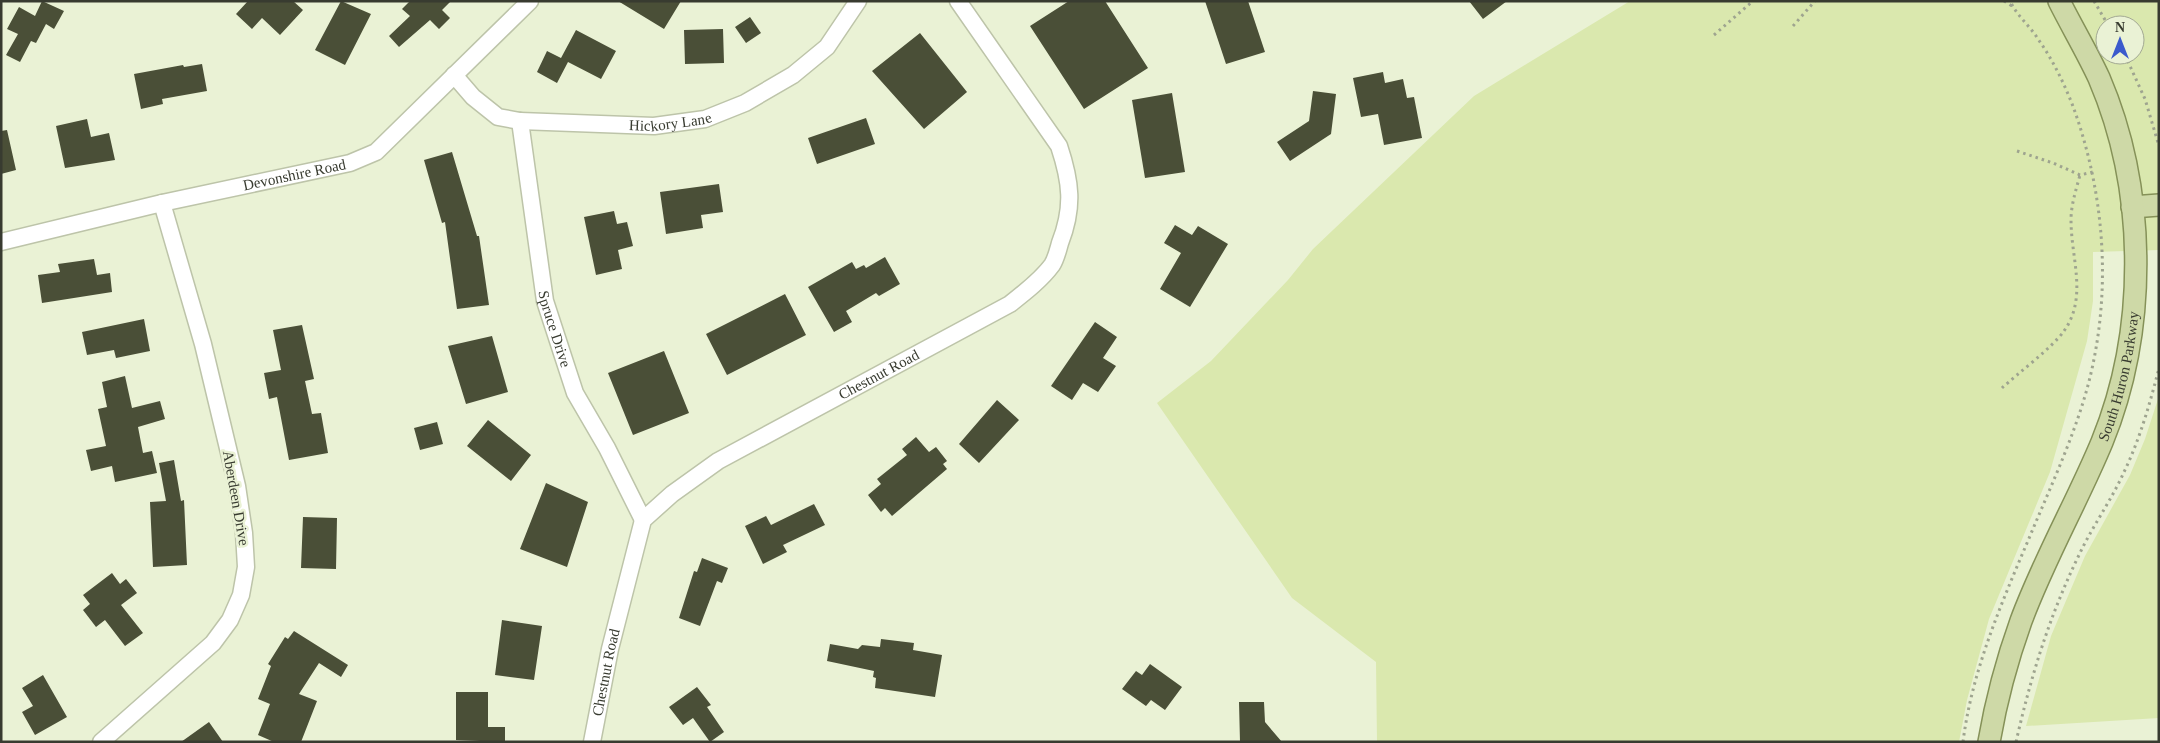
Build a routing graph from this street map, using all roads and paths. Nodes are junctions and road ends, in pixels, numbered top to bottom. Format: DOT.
graph roads {
  1 [pos="530,1"];
  2 [pos="858,1"];
  3 [pos="958,1"];
  4 [pos="1753,1"];
  5 [pos="1815,1"];
  6 [pos="2004,1"];
  7 [pos="2010,1"];
  8 [pos="2060,1"];
  9 [pos="2095,2"];
  10 [pos="2012,6"];
  11 [pos="2102,15"];
  12 [pos="1793,26"];
  13 [pos="1714,35"];
  14 [pos="2130,65"];
  15 [pos="454,75"];
  16 [pos="520,121"];
  17 [pos="2159,146"];
  18 [pos="2017,151"];
  19 [pos="2093,172"];
  20 [pos="2080,176"];
  21 [pos="162,203"];
  22 [pos="2159,205"];
  23 [pos="2132,207"];
  24 [pos="1,242"];
  25 [pos="2159,368"];
  26 [pos="2002,388"];
  27 [pos="643,520"];
  28 [pos="101,742"];
  29 [pos="592,742"];
  30 [pos="1963,742"];
  31 [pos="1989,742"];
  32 [pos="2016,742"];
  1 -- 15 [label="street, Devonshire Road"];
  2 -- 16 [label="street, Hickory Lane"];
  3 -- 27 [label="street, Chestnut Road"];
  4 -- 13 [label="path"];
  5 -- 12 [label="path"];
  6 -- 10 [label="path"];
  7 -- 10 [label="path"];
  8 -- 23 [label="main road, South Huron Parkway"];
  9 -- 11 [label="path"];
  10 -- 19 [label="path"];
  14 -- 17 [label="path"];
  15 -- 16 [label="street, Hickory Lane"];
  15 -- 21 [label="street, Devonshire Road"];
  16 -- 27 [label="street, Spruce Drive"];
  18 -- 20 [label="path"];
  19 -- 20 [label="path"];
  19 -- 30 [label="path"];
  20 -- 26 [label="path"];
  21 -- 24 [label="street, Devonshire Road"];
  21 -- 28 [label="street, Aberdeen Drive"];
  22 -- 23 [label="main road"];
  23 -- 31 [label="main road, South Huron Parkway"];
  25 -- 32 [label="path"];
  27 -- 29 [label="street, Chestnut Road"];
}
